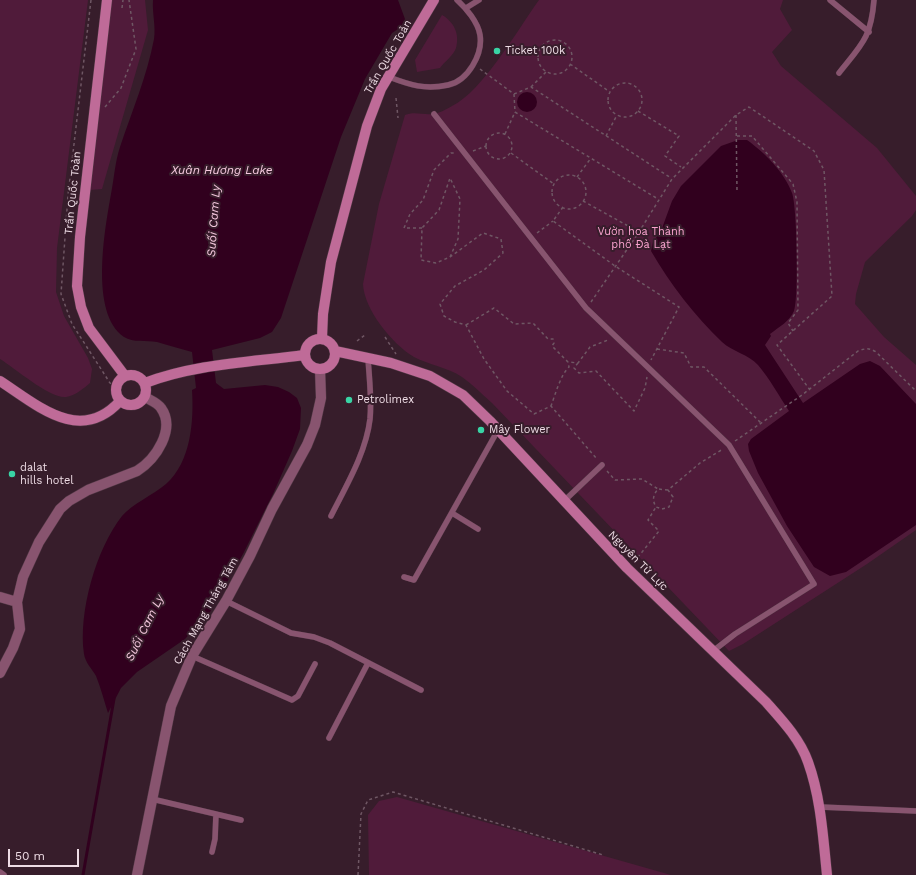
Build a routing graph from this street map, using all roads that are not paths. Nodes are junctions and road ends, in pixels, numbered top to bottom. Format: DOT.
graph roads {
  1 [pos="107,0"];
  2 [pos="434,0"];
  3 [pos="456,0"];
  4 [pos="479,0"];
  5 [pos="830,0"];
  6 [pos="874,0"];
  7 [pos="466,8"];
  8 [pos="870,32"];
  9 [pos="839,73"];
  10 [pos="389,76"];
  11 [pos="434,114"];
  12 [pos="322,338"];
  13 [pos="335,351"];
  14 [pos="304,356"];
  15 [pos="368,357"];
  16 [pos="320,369"];
  17 [pos="125,376"];
  18 [pos="0,381"];
  19 [pos="145,383"];
  20 [pos="145,397"];
  21 [pos="120,401"];
  22 [pos="498,430"];
  23 [pos="602,465"];
  24 [pos="564,501"];
  25 [pos="452,513"];
  26 [pos="331,516"];
  27 [pos="478,529"];
  28 [pos="404,577"];
  29 [pos="0,598"];
  30 [pos="226,601"];
  31 [pos="17,602"];
  32 [pos="713,650"];
  33 [pos="192,656"];
  34 [pos="368,663"];
  35 [pos="315,664"];
  36 [pos="0,673"];
  37 [pos="421,690"];
  38 [pos="328,738"];
  39 [pos="152,799"];
  40 [pos="820,807"];
  41 [pos="916,810"];
  42 [pos="216,814"];
  43 [pos="241,820"];
  44 [pos="212,852"];
  45 [pos="0,872"];
  46 [pos="4,875"];
  47 [pos="137,875"];
  48 [pos="827,875"];
  1 -- 17 [label="main road, Trần Quốc Toản"];
  2 -- 10 [label="main road, Trần Quốc Toản"];
  3 -- 7 [label="lane"];
  4 -- 7 [label="lane"];
  5 -- 8 [label="lane"];
  6 -- 8 [label="lane"];
  7 -- 10 [label="lane"];
  8 -- 9 [label="lane"];
  10 -- 12 [label="main road, Trần Quốc Toản"];
  11 -- 32 [label="lane"];
  12 -- 13 [label="main road"];
  12 -- 14 [label="main road"];
  13 -- 15 [label="main road, Nguyên Tử Lực"];
  13 -- 16 [label="main road"];
  14 -- 16 [label="main road"];
  14 -- 19 [label="main road"];
  15 -- 22 [label="main road, Nguyên Tử Lực"];
  15 -- 26 [label="lane"];
  16 -- 30 [label="street, Cách Mạng Tháng Tám"];
  17 -- 19 [label="main road"];
  17 -- 21 [label="main road"];
  18 -- 21 [label="main road"];
  19 -- 20 [label="main road"];
  20 -- 21 [label="main road"];
  20 -- 31 [label="street"];
  22 -- 24 [label="main road, Nguyên Tử Lực"];
  22 -- 25 [label="lane"];
  23 -- 24 [label="lane"];
  24 -- 32 [label="main road, Nguyên Tử Lực"];
  25 -- 27 [label="lane"];
  25 -- 28 [label="lane"];
  29 -- 31 [label="street"];
  30 -- 33 [label="street, Cách Mạng Tháng Tám"];
  30 -- 34 [label="lane"];
  31 -- 36 [label="street"];
  32 -- 40 [label="main road, Nguyên Tử Lực"];
  33 -- 35 [label="lane"];
  33 -- 39 [label="street, Cách Mạng Tháng Tám"];
  34 -- 37 [label="lane"];
  34 -- 38 [label="lane"];
  39 -- 42 [label="lane"];
  39 -- 47 [label="street, Cách Mạng Tháng Tám"];
  40 -- 41 [label="lane"];
  40 -- 48 [label="main road, Nguyên Tử Lực"];
  42 -- 43 [label="lane"];
  42 -- 44 [label="lane"];
  45 -- 46 [label="lane"];
}
